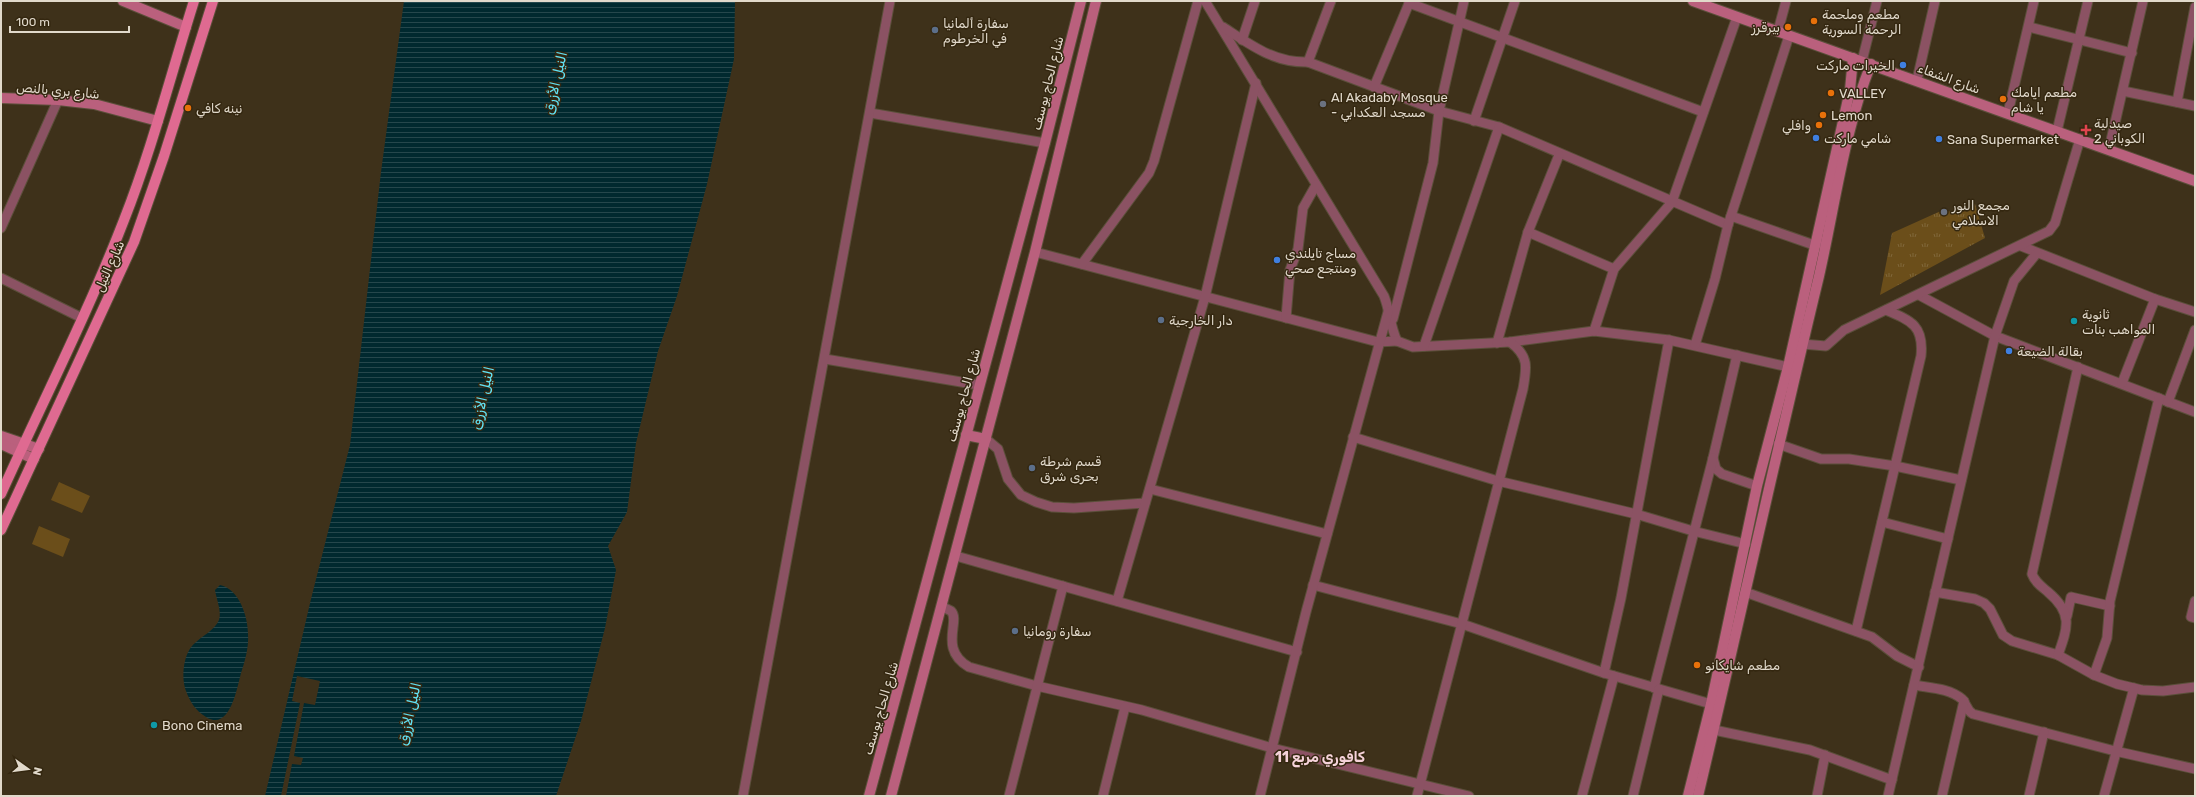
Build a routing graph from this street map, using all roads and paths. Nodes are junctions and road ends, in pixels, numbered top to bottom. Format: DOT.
graph roads {
  1 [pos="123,1"];
  2 [pos="194,1"];
  3 [pos="213,1"];
  4 [pos="890,1"];
  5 [pos="1081,1"];
  6 [pos="1096,1"];
  7 [pos="1198,1"];
  8 [pos="1205,1"];
  9 [pos="1255,1"];
  10 [pos="1331,1"];
  11 [pos="1464,1"];
  12 [pos="1515,1"];
  13 [pos="1693,1"];
  14 [pos="1786,1"];
  15 [pos="1877,1"];
  16 [pos="1935,1"];
  17 [pos="2034,1"];
  18 [pos="2088,1"];
  19 [pos="2143,1"];
  20 [pos="1409,2"];
  21 [pos="2195,7"];
  22 [pos="1737,17"];
  23 [pos="1458,22"];
  24 [pos="1220,25"];
  25 [pos="186,27"];
  26 [pos="2029,27"];
  27 [pos="1778,31"];
  28 [pos="2192,35"];
  29 [pos="1789,36"];
  30 [pos="1502,38"];
  31 [pos="1242,40"];
  32 [pos="2079,40"];
  33 [pos="2132,53"];
  34 [pos="1862,61"];
  35 [pos="1308,62"];
  36 [pos="1917,80"];
  37 [pos="1256,83"];
  38 [pos="1374,87"];
  39 [pos="2124,91"];
  40 [pos="1,98"];
  41 [pos="58,100"];
  42 [pos="2177,102"];
  43 [pos="2195,106"];
  44 [pos="1439,111"];
  45 [pos="1702,112"];
  46 [pos="870,113"];
  47 [pos="2008,113"];
  48 [pos="1474,120"];
  49 [pos="158,122"];
  50 [pos="1499,127"];
  51 [pos="2057,131"];
  52 [pos="2080,139"];
  53 [pos="1045,144"];
  54 [pos="2109,149"];
  55 [pos="1559,155"];
  56 [pos="2195,181"];
  57 [pos="1316,185"];
  58 [pos="1672,202"];
  59 [pos="1731,216"];
  60 [pos="1728,225"];
  61 [pos="1,228"];
  62 [pos="1528,232"];
  63 [pos="1827,240"];
  64 [pos="1814,245"];
  65 [pos="2021,246"];
  66 [pos="1035,252"];
  67 [pos="2037,252"];
  68 [pos="1082,264"];
  69 [pos="1614,269"];
  70 [pos="1,278"];
  71 [pos="1919,294"];
  72 [pos="1205,297"];
  73 [pos="2155,299"];
  74 [pos="1390,308"];
  75 [pos="1886,310"];
  76 [pos="2195,312"];
  77 [pos="82,318"];
  78 [pos="1286,318"];
  79 [pos="1391,326"];
  80 [pos="2195,330"];
  81 [pos="1594,331"];
  82 [pos="1995,336"];
  83 [pos="1669,340"];
  84 [pos="1397,341"];
  85 [pos="1378,342"];
  86 [pos="1510,342"];
  87 [pos="1497,343"];
  88 [pos="1802,344"];
  89 [pos="1695,345"];
  90 [pos="1424,346"];
  91 [pos="1737,355"];
  92 [pos="825,359"];
  93 [pos="1788,367"];
  94 [pos="2078,367"];
  95 [pos="2122,383"];
  96 [pos="979,385"];
  97 [pos="2159,398"];
  98 [pos="2168,402"];
  99 [pos="2195,412"];
  100 [pos="966,435"];
  101 [pos="1,436"];
  102 [pos="1353,437"];
  103 [pos="986,439"];
  104 [pos="24,443"];
  105 [pos="1,444"];
  106 [pos="1778,444"];
  107 [pos="39,449"];
  108 [pos="19,454"];
  109 [pos="1713,458"];
  110 [pos="34,459"];
  111 [pos="1895,466"];
  112 [pos="1961,480"];
  113 [pos="1498,481"];
  114 [pos="1757,486"];
  115 [pos="1150,489"];
  116 [pos="1,494"];
  117 [pos="1145,503"];
  118 [pos="1636,514"];
  119 [pos="1882,522"];
  120 [pos="1,530"];
  121 [pos="1693,532"];
  122 [pos="1327,534"];
  123 [pos="1948,539"];
  124 [pos="1746,544"];
  125 [pos="956,556"];
  126 [pos="1313,585"];
  127 [pos="1063,586"];
  128 [pos="1745,592"];
  129 [pos="1936,592"];
  130 [pos="2195,601"];
  131 [pos="1117,602"];
  132 [pos="2110,606"];
  133 [pos="943,607"];
  134 [pos="2195,618"];
  135 [pos="2066,620"];
  136 [pos="1462,624"];
  137 [pos="1856,631"];
  138 [pos="1297,652"];
  139 [pos="2058,655"];
  140 [pos="1919,667"];
  141 [pos="1604,673"];
  142 [pos="2094,675"];
  143 [pos="1614,676"];
  144 [pos="1914,685"];
  145 [pos="1037,686"];
  146 [pos="2195,687"];
  147 [pos="1657,688"];
  148 [pos="2134,688"];
  149 [pos="1964,701"];
  150 [pos="1711,704"];
  151 [pos="1125,707"];
  152 [pos="1714,730"];
  153 [pos="2044,732"];
  154 [pos="1272,748"];
  155 [pos="2115,751"];
  156 [pos="1826,755"];
  157 [pos="2195,769"];
  158 [pos="1892,780"];
  159 [pos="1420,783"];
  160 [pos="2032,795"];
  161 [pos="743,796"];
  162 [pos="869,796"];
  163 [pos="892,796"];
  164 [pos="1009,796"];
  165 [pos="1103,796"];
  166 [pos="1260,796"];
  167 [pos="1417,796"];
  168 [pos="1469,796"];
  169 [pos="1582,796"];
  170 [pos="1633,796"];
  171 [pos="1688,796"];
  172 [pos="1698,796"];
  173 [pos="1817,796"];
  174 [pos="1888,796"];
  175 [pos="1942,796"];
  176 [pos="2104,796"];
  1 -- 25 [label="street"];
  2 -- 25 [label="main road, شارع النيل"];
  3 -- 107 [label="main road, شارع النيل"];
  4 -- 46 [label="street"];
  5 -- 53 [label="street, شارع الحاج يوسف"];
  6 -- 66 [label="street"];
  7 -- 68 [label="street"];
  8 -- 24 [label="street"];
  9 -- 31 [label="street"];
  10 -- 35 [label="street"];
  11 -- 23 [label="street"];
  12 -- 30 [label="street"];
  13 -- 22 [label="street, شارع الشفاء"];
  14 -- 27 [label="street"];
  15 -- 34 [label="street"];
  16 -- 36 [label="street"];
  17 -- 26 [label="street"];
  18 -- 32 [label="street"];
  19 -- 33 [label="street"];
  20 -- 23 [label="street"];
  20 -- 38 [label="street"];
  21 -- 28 [label="street"];
  22 -- 27 [label="street, شارع الشفاء"];
  22 -- 45 [label="street"];
  23 -- 30 [label="street"];
  23 -- 44 [label="street"];
  24 -- 31 [label="street"];
  24 -- 37 [label="street"];
  25 -- 49 [label="main road, شارع النيل"];
  26 -- 32 [label="street"];
  26 -- 47 [label="street"];
  27 -- 29 [label="street, شارع الشفاء"];
  28 -- 42 [label="street"];
  29 -- 34 [label="street, شارع الشفاء"];
  29 -- 59 [label="street"];
  30 -- 45 [label="street"];
  30 -- 48 [label="street"];
  31 -- 35 [label="street"];
  32 -- 33 [label="street"];
  32 -- 51 [label="street"];
  33 -- 39 [label="street"];
  34 -- 36 [label="street, شارع الشفاء"];
  34 -- 63 [label="street"];
  34 -- 64 [label="street"];
  35 -- 38 [label="street"];
  36 -- 47 [label="street, شارع الشفاء"];
  37 -- 57 [label="street"];
  37 -- 72 [label="street"];
  38 -- 44 [label="street"];
  39 -- 42 [label="street"];
  39 -- 54 [label="street"];
  40 -- 41 [label="street, شارع بري بالنص"];
  41 -- 49 [label="street, شارع بري بالنص"];
  41 -- 61 [label="street"];
  42 -- 43 [label="street"];
  44 -- 48 [label="street"];
  44 -- 79 [label="street"];
  45 -- 58 [label="street"];
  46 -- 53 [label="street"];
  46 -- 92 [label="street"];
  47 -- 51 [label="street, شارع الشفاء"];
  48 -- 50 [label="street"];
  49 -- 77 [label="main road, شارع النيل"];
  50 -- 55 [label="street"];
  50 -- 90 [label="street"];
  51 -- 52 [label="street, شارع الشفاء"];
  52 -- 54 [label="street, شارع الشفاء"];
  52 -- 65 [label="street"];
  53 -- 96 [label="street, شارع الحاج يوسف"];
  54 -- 56 [label="street, شارع الشفاء"];
  55 -- 58 [label="street"];
  55 -- 62 [label="street"];
  57 -- 74 [label="street"];
  57 -- 78 [label="street"];
  58 -- 60 [label="street"];
  58 -- 69 [label="street"];
  59 -- 60 [label="street"];
  59 -- 64 [label="street"];
  60 -- 89 [label="street"];
  62 -- 69 [label="street"];
  62 -- 87 [label="street"];
  63 -- 64 [label="street"];
  63 -- 88 [label="street"];
  64 -- 93 [label="street"];
  65 -- 67 [label="street"];
  65 -- 71 [label="street"];
  66 -- 68 [label="street"];
  66 -- 103 [label="street"];
  67 -- 73 [label="street"];
  67 -- 82 [label="street"];
  68 -- 72 [label="street"];
  69 -- 81 [label="street"];
  70 -- 77 [label="street"];
  71 -- 75 [label="street"];
  71 -- 82 [label="street"];
  72 -- 78 [label="street"];
  72 -- 115 [label="street"];
  73 -- 76 [label="street"];
  73 -- 95 [label="street"];
  74 -- 79 [label="street"];
  74 -- 85 [label="street"];
  75 -- 88 [label="street"];
  75 -- 111 [label="street"];
  77 -- 104 [label="main road, شارع النيل"];
  78 -- 85 [label="street"];
  79 -- 84 [label="street"];
  80 -- 98 [label="street"];
  81 -- 83 [label="street"];
  81 -- 86 [label="street"];
  82 -- 94 [label="street"];
  82 -- 112 [label="street"];
  83 -- 89 [label="street"];
  83 -- 118 [label="street"];
  84 -- 85 [label="street"];
  84 -- 90 [label="street"];
  85 -- 102 [label="street"];
  86 -- 87 [label="street"];
  86 -- 113 [label="street"];
  87 -- 90 [label="street"];
  88 -- 106 [label="street"];
  89 -- 91 [label="street"];
  91 -- 93 [label="street"];
  91 -- 109 [label="street"];
  92 -- 96 [label="street"];
  92 -- 161 [label="street"];
  93 -- 114 [label="street"];
  94 -- 95 [label="street"];
  94 -- 135 [label="street"];
  95 -- 97 [label="street"];
  96 -- 100 [label="street, شارع الحاج يوسف"];
  97 -- 98 [label="street"];
  97 -- 132 [label="street"];
  98 -- 99 [label="street"];
  100 -- 103 [label="street"];
  100 -- 162 [label="street, شارع الحاج يوسف"];
  101 -- 104 [label="street"];
  102 -- 113 [label="street"];
  102 -- 122 [label="street"];
  103 -- 117 [label="street"];
  103 -- 125 [label="street"];
  104 -- 107 [label="street"];
  104 -- 108 [label="main road, شارع النيل"];
  105 -- 108 [label="street"];
  106 -- 111 [label="street"];
  106 -- 128 [label="street"];
  107 -- 110 [label="main road, شارع النيل"];
  108 -- 110 [label="street"];
  108 -- 116 [label="main road, شارع النيل"];
  109 -- 114 [label="street"];
  109 -- 121 [label="street"];
  110 -- 120 [label="main road, شارع النيل"];
  111 -- 112 [label="street"];
  111 -- 119 [label="street"];
  112 -- 123 [label="street"];
  113 -- 118 [label="street"];
  113 -- 136 [label="street"];
  114 -- 124 [label="street"];
  115 -- 117 [label="street"];
  115 -- 122 [label="street"];
  117 -- 131 [label="street"];
  118 -- 121 [label="street"];
  118 -- 141 [label="street"];
  119 -- 123 [label="street"];
  119 -- 137 [label="street"];
  121 -- 124 [label="street"];
  121 -- 147 [label="street"];
  122 -- 126 [label="street"];
  123 -- 129 [label="street"];
  124 -- 150 [label="street"];
  125 -- 127 [label="street"];
  125 -- 133 [label="street"];
  126 -- 136 [label="street"];
  126 -- 138 [label="street"];
  127 -- 131 [label="street"];
  127 -- 145 [label="street"];
  128 -- 137 [label="street"];
  128 -- 152 [label="street"];
  129 -- 139 [label="street"];
  129 -- 140 [label="street"];
  130 -- 134 [label="street"];
  131 -- 138 [label="street"];
  132 -- 135 [label="street"];
  132 -- 142 [label="street"];
  133 -- 145 [label="street"];
  133 -- 163 [label="street"];
  135 -- 139 [label="street"];
  136 -- 141 [label="street"];
  136 -- 159 [label="street"];
  137 -- 140 [label="street"];
  138 -- 154 [label="street"];
  139 -- 142 [label="street"];
  140 -- 144 [label="street"];
  141 -- 143 [label="street"];
  142 -- 148 [label="street"];
  143 -- 147 [label="street"];
  143 -- 169 [label="street"];
  144 -- 149 [label="street"];
  144 -- 158 [label="street"];
  145 -- 151 [label="street"];
  145 -- 164 [label="street"];
  146 -- 148 [label="street"];
  147 -- 150 [label="street"];
  147 -- 170 [label="street"];
  148 -- 155 [label="street"];
  149 -- 153 [label="street"];
  149 -- 175 [label="street"];
  150 -- 171 [label="street"];
  151 -- 154 [label="street"];
  151 -- 165 [label="street"];
  152 -- 156 [label="street"];
  152 -- 172 [label="street"];
  153 -- 155 [label="street"];
  153 -- 160 [label="street"];
  154 -- 159 [label="street"];
  154 -- 166 [label="street"];
  155 -- 157 [label="street"];
  155 -- 176 [label="street"];
  156 -- 158 [label="street"];
  156 -- 173 [label="street"];
  158 -- 174 [label="street"];
  159 -- 167 [label="street"];
  159 -- 168 [label="street"];
}
